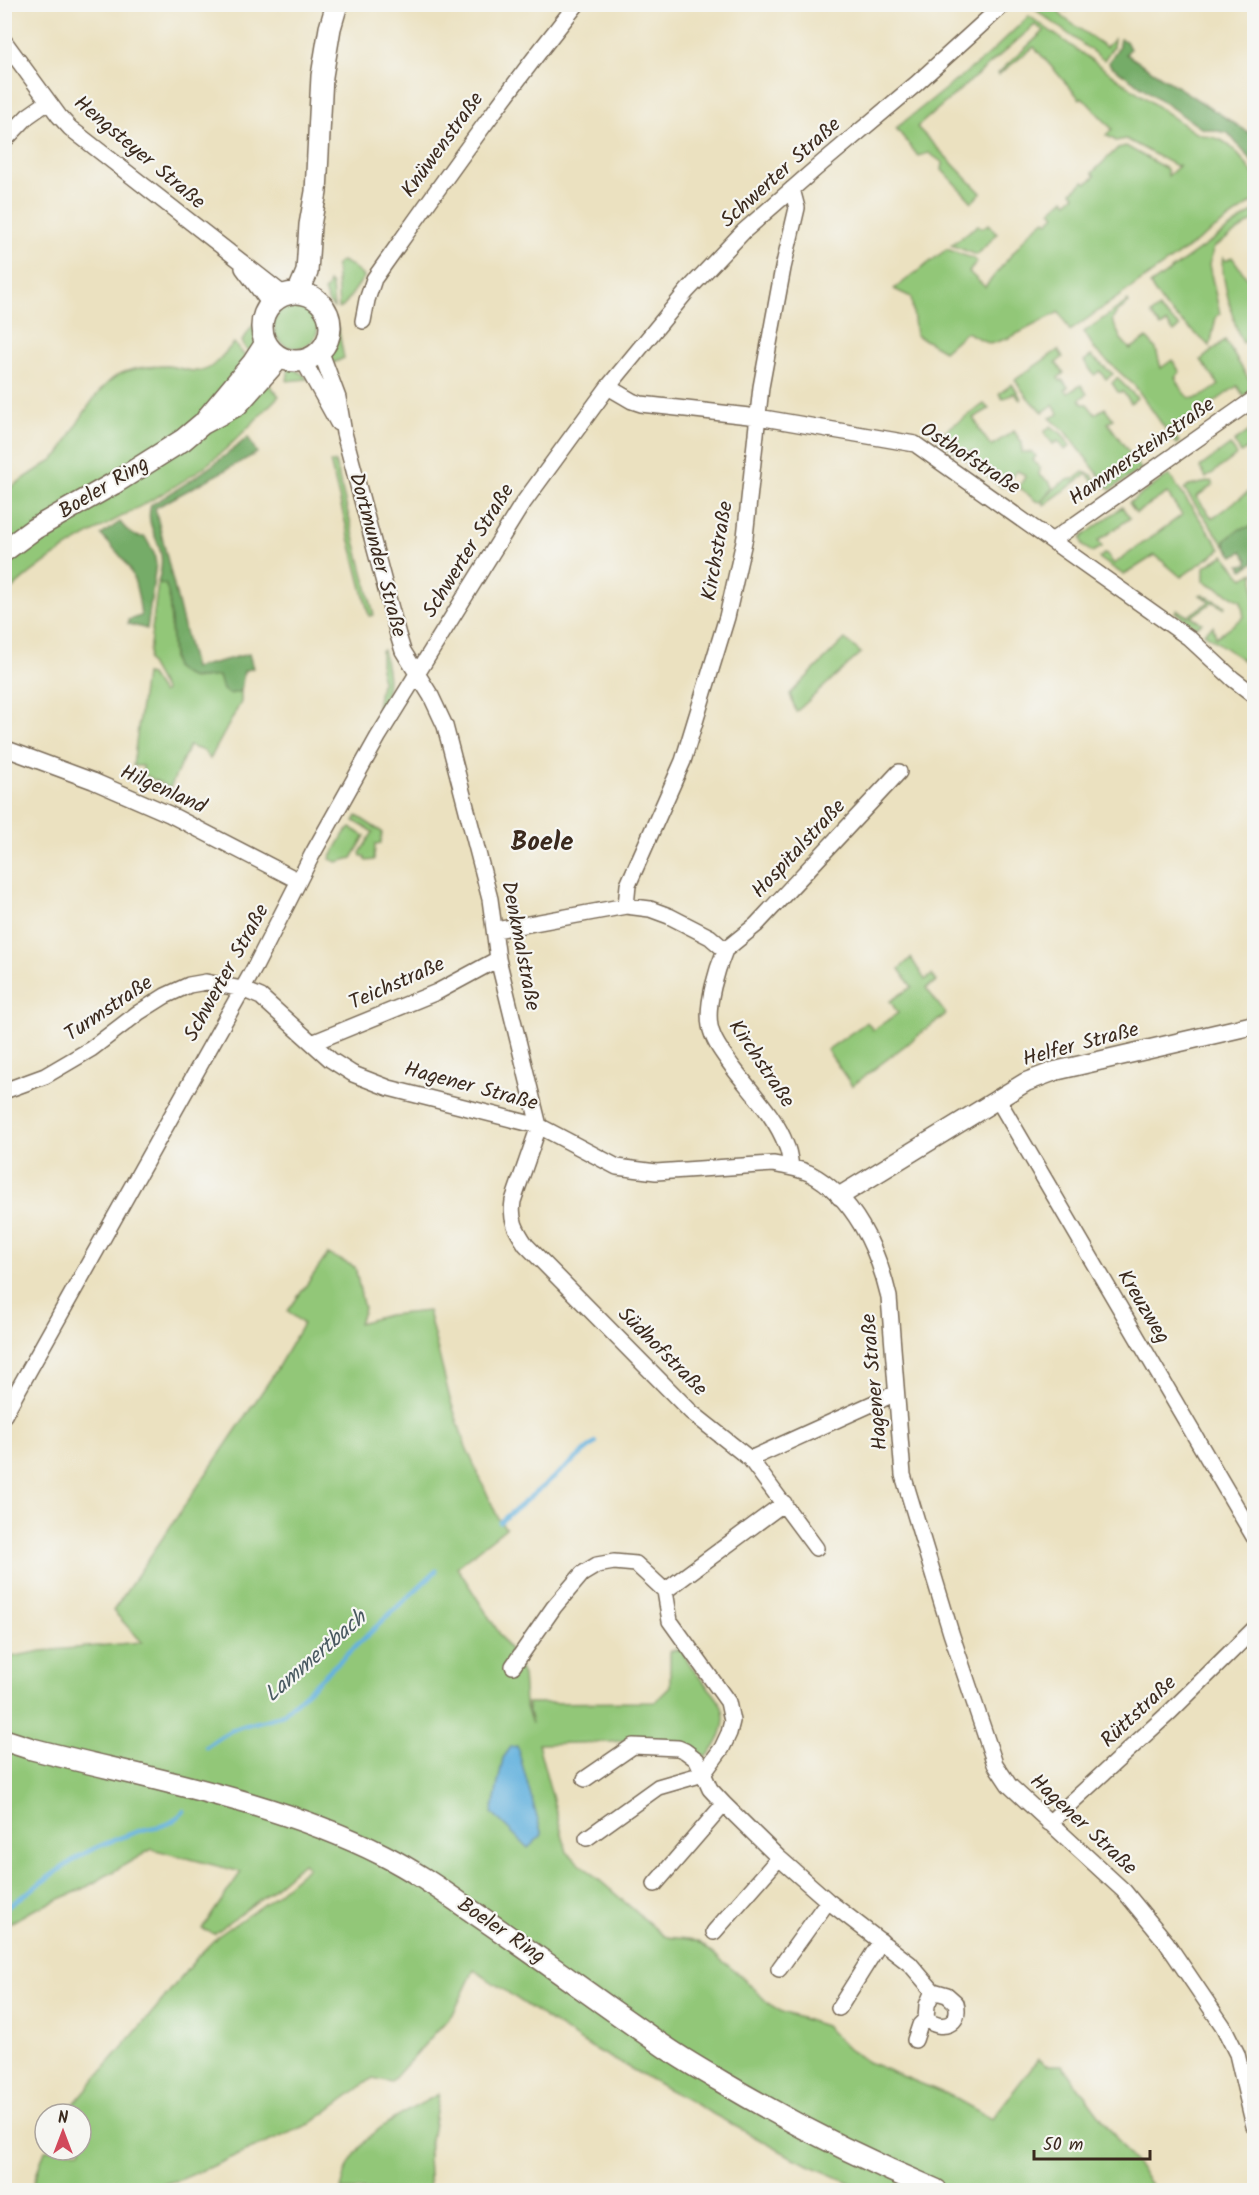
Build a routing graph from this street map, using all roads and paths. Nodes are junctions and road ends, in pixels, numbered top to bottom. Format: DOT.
graph roads {
  1 [pos="337,4"];
  2 [pos="577,4"];
  3 [pos="1004,4"];
  4 [pos="4,41"];
  5 [pos="48,102"];
  6 [pos="4,141"];
  7 [pos="792,189"];
  8 [pos="292,298"];
  9 [pos="363,321"];
  10 [pos="273,350"];
  11 [pos="312,355"];
  12 [pos="608,387"];
  13 [pos="1254,399"];
  14 [pos="758,417"];
  15 [pos="1053,540"];
  16 [pos="4,551"];
  17 [pos="417,675"];
  18 [pos="1254,695"];
  19 [pos="4,748"];
  20 [pos="899,772"];
  21 [pos="299,881"];
  22 [pos="627,906"];
  23 [pos="496,930"];
  24 [pos="725,950"];
  25 [pos="498,959"];
  26 [pos="242,989"];
  27 [pos="1254,1025"];
  28 [pos="312,1043"];
  29 [pos="4,1091"];
  30 [pos="997,1098"];
  31 [pos="539,1126"];
  32 [pos="791,1167"];
  33 [pos="840,1196"];
  34 [pos="896,1393"];
  35 [pos="4,1415"];
  36 [pos="750,1459"];
  37 [pos="784,1503"];
  38 [pos="1254,1537"];
  39 [pos="816,1548"];
  40 [pos="665,1591"];
  41 [pos="1254,1629"];
  42 [pos="513,1666"];
  43 [pos="4,1740"];
  44 [pos="4,1747"];
  45 [pos="32,1749"];
  46 [pos="703,1774"];
  47 [pos="585,1779"];
  48 [pos="724,1804"];
  49 [pos="1049,1822"];
  50 [pos="588,1838"];
  51 [pos="779,1858"];
  52 [pos="655,1884"];
  53 [pos="828,1901"];
  54 [pos="714,1932"];
  55 [pos="881,1941"];
  56 [pos="779,1969"];
  57 [pos="933,1991"];
  58 [pos="839,2007"];
  59 [pos="926,2019"];
  60 [pos="915,2040"];
  61 [pos="1254,2126"];
  62 [pos="936,2190"];
  1 -- 8 [label="main road"];
  2 -- 9 [label="street, Knüwenstraße"];
  3 -- 7 [label="street, Schwerter Straße"];
  4 -- 5 [label="street, Hengsteyer Straße"];
  5 -- 6 [label="street"];
  5 -- 8 [label="street, Hengsteyer Straße"];
  7 -- 12 [label="street, Schwerter Straße"];
  7 -- 14 [label="street, Kirchstraße"];
  8 -- 10 [label="main road"];
  8 -- 11 [label="main road"];
  10 -- 11 [label="main road"];
  10 -- 16 [label="main road, Boeler Ring"];
  11 -- 17 [label="street, Dortmunder Straße"];
  12 -- 14 [label="street, Osthofstraße"];
  12 -- 17 [label="street, Schwerter Straße"];
  13 -- 15 [label="street, Hammersteinstraße"];
  14 -- 15 [label="street, Osthofstraße"];
  14 -- 22 [label="street, Kirchstraße"];
  15 -- 18 [label="street, Osthofstraße"];
  17 -- 21 [label="street, Schwerter Straße"];
  17 -- 23 [label="street, Denkmalstraße"];
  19 -- 21 [label="street, Hilgenland"];
  20 -- 24 [label="street, Hospitalstraße"];
  21 -- 26 [label="street, Schwerter Straße"];
  22 -- 23 [label="street"];
  22 -- 24 [label="street"];
  23 -- 25 [label="street, Denkmalstraße"];
  24 -- 32 [label="street, Kirchstraße"];
  25 -- 28 [label="street, Teichstraße"];
  25 -- 31 [label="street, Denkmalstraße"];
  26 -- 28 [label="street, Hagener Straße"];
  26 -- 29 [label="street, Turmstraße"];
  26 -- 35 [label="street, Schwerter Straße"];
  27 -- 30 [label="street, Helfer Straße"];
  28 -- 31 [label="street, Hagener Straße"];
  30 -- 33 [label="street, Helfer Straße"];
  30 -- 38 [label="street, Kreuzweg"];
  31 -- 32 [label="street, Hagener Straße"];
  31 -- 36 [label="street, Südhofstraße"];
  32 -- 33 [label="street, Hagener Straße"];
  33 -- 34 [label="street, Hagener Straße"];
  34 -- 36 [label="street"];
  34 -- 49 [label="street, Hagener Straße"];
  36 -- 37 [label="street, Südhofstraße"];
  37 -- 39 [label="street, Südhofstraße"];
  37 -- 40 [label="street"];
  40 -- 42 [label="street"];
  40 -- 46 [label="street"];
  41 -- 49 [label="street, Rüttstraße"];
  43 -- 45 [label="main road, Boeler Ring"];
  44 -- 45 [label="main road, Boeler Ring"];
  45 -- 62 [label="main road, Boeler Ring"];
  46 -- 47 [label="street"];
  46 -- 48 [label="street"];
  46 -- 50 [label="street"];
  48 -- 51 [label="street"];
  48 -- 52 [label="street"];
  49 -- 61 [label="street, Hagener Straße"];
  51 -- 53 [label="street"];
  51 -- 54 [label="street"];
  53 -- 55 [label="street"];
  53 -- 56 [label="street"];
  55 -- 57 [label="street"];
  55 -- 58 [label="street"];
  57 -- 59 [label="street"];
  57 -- 59 [label="street"];
  59 -- 60 [label="street"];
}
